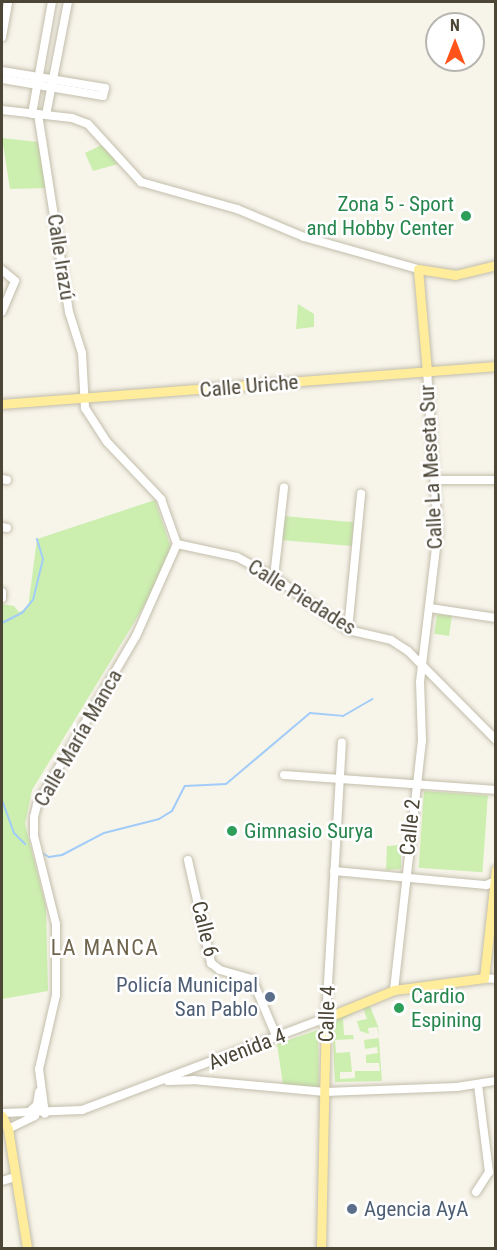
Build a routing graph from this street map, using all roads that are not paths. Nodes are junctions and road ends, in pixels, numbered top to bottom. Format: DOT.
graph roads {
  1 [pos="8,2"];
  2 [pos="51,2"];
  3 [pos="68,2"];
  4 [pos="51,11"];
  5 [pos="65,13"];
  6 [pos="2,37"];
  7 [pos="2,71"];
  8 [pos="2,79"];
  9 [pos="37,80"];
  10 [pos="51,83"];
  11 [pos="2,110"];
  12 [pos="39,114"];
  13 [pos="495,265"];
  14 [pos="418,269"];
  15 [pos="2,270"];
  16 [pos="455,275"];
  17 [pos="420,286"];
  18 [pos="2,310"];
  19 [pos="426,362"];
  20 [pos="495,366"];
  21 [pos="438,371"];
  22 [pos="427,372"];
  23 [pos="84,400"];
  24 [pos="2,404"];
  25 [pos="436,480"];
  26 [pos="495,480"];
  27 [pos="284,488"];
  28 [pos="361,494"];
  29 [pos="177,544"];
  30 [pos="274,577"];
  31 [pos="2,592"];
  32 [pos="2,598"];
  33 [pos="430,608"];
  34 [pos="495,618"];
  35 [pos="348,630"];
  36 [pos="423,666"];
  37 [pos="495,740"];
  38 [pos="342,742"];
  39 [pos="284,775"];
  40 [pos="340,780"];
  41 [pos="414,786"];
  42 [pos="495,790"];
  43 [pos="188,860"];
  44 [pos="495,870"];
  45 [pos="334,871"];
  46 [pos="405,878"];
  47 [pos="495,881"];
  48 [pos="484,978"];
  49 [pos="495,979"];
  50 [pos="394,990"];
  51 [pos="326,1018"];
  52 [pos="277,1038"];
  53 [pos="215,1062"];
  54 [pos="194,1080"];
  55 [pos="495,1081"];
  56 [pos="148,1084"];
  57 [pos="40,1085"];
  58 [pos="478,1085"];
  59 [pos="325,1092"];
  60 [pos="28,1113"];
  61 [pos="2,1114"];
  62 [pos="45,1114"];
  63 [pos="8,1129"];
  64 [pos="15,1177"];
  65 [pos="2,1181"];
  66 [pos="476,1192"];
  67 [pos="27,1248"];
  68 [pos="321,1248"];
  1 -- 6 [label="street"];
  2 -- 4 [label="street"];
  3 -- 5 [label="street"];
  4 -- 5 [label="street"];
  4 -- 9 [label="street"];
  5 -- 10 [label="street"];
  7 -- 9 [label="street"];
  8 -- 9 [label="street"];
  9 -- 10 [label="street"];
  9 -- 12 [label="street"];
  10 -- 10 [label="street"];
  10 -- 12 [label="street"];
  11 -- 12 [label="street"];
  12 -- 14 [label="street"];
  12 -- 23 [label="street, Calle Irazú"];
  13 -- 16 [label="main road"];
  14 -- 16 [label="main road"];
  14 -- 17 [label="main road, Calle La Meseta Sur"];
  15 -- 18 [label="street"];
  16 -- 17 [label="main road"];
  17 -- 19 [label="main road, Calle La Meseta Sur"];
  19 -- 21 [label="main road"];
  19 -- 22 [label="main road, Calle La Meseta Sur"];
  20 -- 21 [label="main road, Calle Uriche"];
  21 -- 22 [label="main road, Calle Uriche"];
  22 -- 23 [label="main road, Calle Uriche"];
  22 -- 25 [label="street, Calle La Meseta Sur"];
  23 -- 24 [label="main road, Calle Uriche"];
  23 -- 29 [label="street"];
  25 -- 26 [label="street"];
  25 -- 33 [label="street, Calle La Meseta Sur"];
  27 -- 30 [label="street"];
  28 -- 35 [label="street"];
  29 -- 30 [label="street, Calle Piedades"];
  29 -- 57 [label="street, Calle María Manca"];
  30 -- 35 [label="street, Calle Piedades"];
  31 -- 32 [label="street"];
  33 -- 34 [label="street"];
  33 -- 36 [label="street, Calle La Meseta Sur"];
  35 -- 36 [label="street, Calle Piedades"];
  36 -- 37 [label="street, Calle Piedades"];
  36 -- 41 [label="street, Calle 2"];
  38 -- 40 [label="street, Calle 4"];
  39 -- 40 [label="street"];
  40 -- 41 [label="street"];
  40 -- 45 [label="street, Calle 4"];
  41 -- 42 [label="street"];
  41 -- 46 [label="street, Calle 2"];
  43 -- 52 [label="street, Calle 6"];
  44 -- 47 [label="main road"];
  45 -- 46 [label="street"];
  45 -- 51 [label="street, Calle 4"];
  46 -- 47 [label="street"];
  46 -- 50 [label="street, Calle 2"];
  47 -- 48 [label="main road"];
  48 -- 49 [label="street"];
  48 -- 50 [label="main road, Avenida 4"];
  50 -- 51 [label="main road, Avenida 4"];
  51 -- 52 [label="street, Avenida 4"];
  51 -- 59 [label="main road, Calle 4"];
  52 -- 53 [label="street, Avenida 4"];
  53 -- 54 [label="street"];
  53 -- 56 [label="street, Avenida 4"];
  54 -- 56 [label="street"];
  54 -- 59 [label="street"];
  55 -- 58 [label="street"];
  56 -- 62 [label="street"];
  57 -- 60 [label="street"];
  57 -- 62 [label="street, Calle María Manca"];
  58 -- 59 [label="street"];
  58 -- 66 [label="street"];
  59 -- 68 [label="main road, Calle 4"];
  60 -- 61 [label="street"];
  60 -- 62 [label="street"];
  61 -- 63 [label="main road"];
  62 -- 63 [label="street"];
  63 -- 64 [label="main road"];
  64 -- 65 [label="street"];
  64 -- 67 [label="main road"];
}
